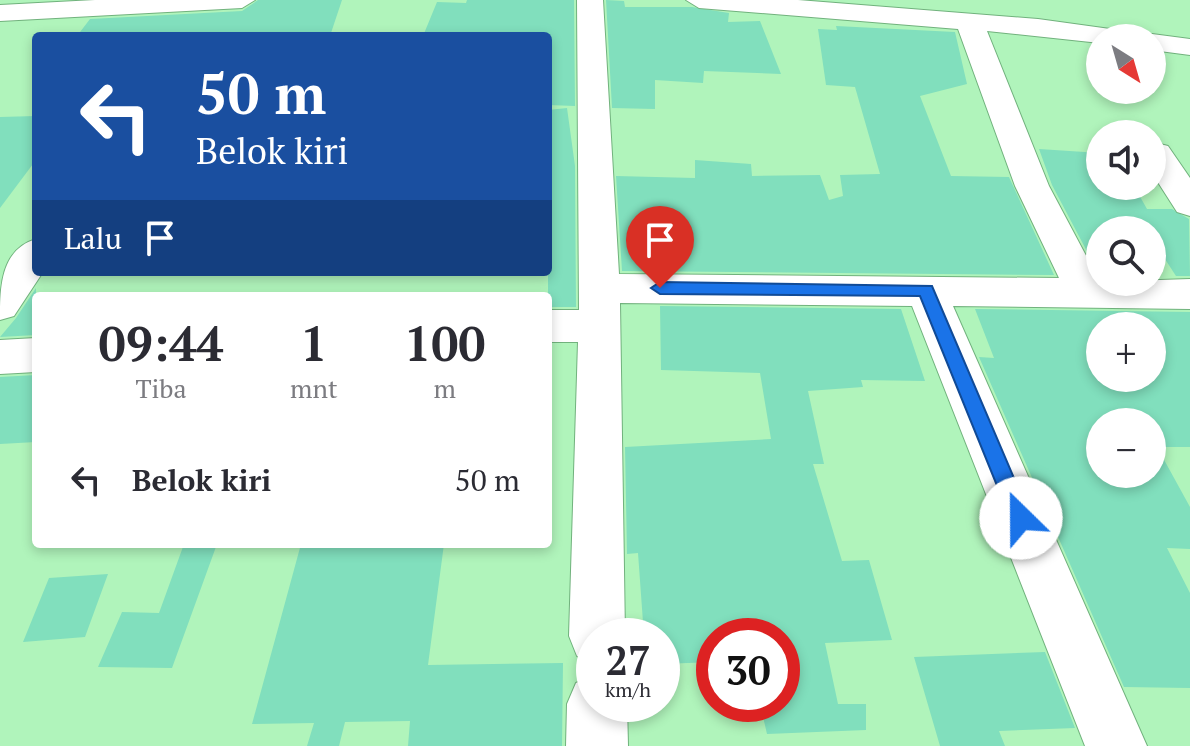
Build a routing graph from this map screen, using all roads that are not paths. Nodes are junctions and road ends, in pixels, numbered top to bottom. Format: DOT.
graph roads {
  1 [pos="242,0"];
  2 [pos="590,0"];
  3 [pos="700,0"];
  4 [pos="1028,0"];
  5 [pos="198,2"];
  6 [pos="0,13"];
  7 [pos="969,21"];
  8 [pos="1038,27"];
  9 [pos="187,32"];
  10 [pos="1086,33"];
  11 [pos="1166,44"];
  12 [pos="1190,47"];
  13 [pos="1166,168"];
  14 [pos="1190,204"];
  15 [pos="32,258"];
  16 [pos="926,290"];
  17 [pos="1086,293"];
  18 [pos="1166,294"];
  19 [pos="1190,294"];
  20 [pos="1086,295"];
  21 [pos="0,305"];
  22 [pos="600,307"];
  23 [pos="552,325"];
  24 [pos="32,355"];
  25 [pos="0,357"];
  26 [pos="597,618"];
  27 [pos="597,722"];
  28 [pos="597,746"];
  29 [pos="1116,746"];
  1 -- 5 [label="street"];
  2 -- 22 [label="street"];
  3 -- 7 [label="street"];
  4 -- 8 [label="street"];
  5 -- 6 [label="street"];
  5 -- 9 [label="street"];
  7 -- 8 [label="street"];
  7 -- 17 [label="street"];
  8 -- 10 [label="street"];
  11 -- 12 [label="street"];
  13 -- 14 [label="street"];
  15 -- 21 [label="street"];
  16 -- 20 [label="street"];
  16 -- 22 [label="street"];
  16 -- 29 [label="street"];
  18 -- 19 [label="street"];
  22 -- 23 [label="street"];
  22 -- 26 [label="street"];
  24 -- 25 [label="street"];
  27 -- 28 [label="street"];
}
